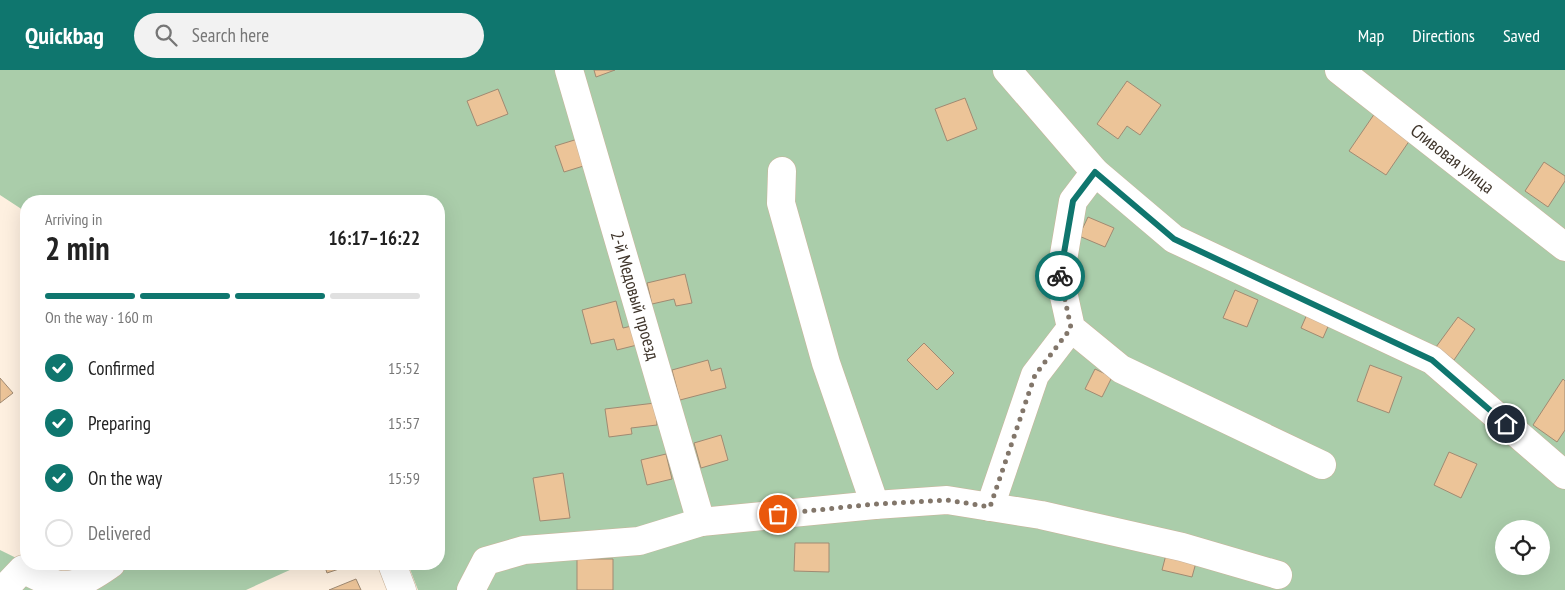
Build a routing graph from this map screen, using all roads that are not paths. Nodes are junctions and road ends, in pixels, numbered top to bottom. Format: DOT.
graph roads {
  1 [pos="569,70"];
  2 [pos="1007,70"];
  3 [pos="1338,70"];
  4 [pos="782,171"];
  5 [pos="1095,172"];
  6 [pos="1565,247"];
  7 [pos="1071,328"];
  8 [pos="1322,465"];
  9 [pos="1565,475"];
  10 [pos="875,504"];
  11 [pos="990,507"];
  12 [pos="701,522"];
  13 [pos="11,565"];
  14 [pos="23,570"];
  15 [pos="103,570"];
  16 [pos="1278,575"];
  17 [pos="3,590"];
  18 [pos="471,590"];
  1 -- 12 [label="lane, 2-й Медовый проезд"];
  2 -- 5 [label="lane"];
  3 -- 6 [label="lane, Сливовая улица"];
  4 -- 10 [label="lane"];
  5 -- 7 [label="lane"];
  5 -- 9 [label="lane"];
  7 -- 8 [label="lane"];
  7 -- 11 [label="lane"];
  10 -- 11 [label="lane"];
  10 -- 12 [label="lane"];
  11 -- 16 [label="lane"];
  12 -- 18 [label="lane"];
  13 -- 17 [label="lane"];
  14 -- 15 [label="lane"];
}
